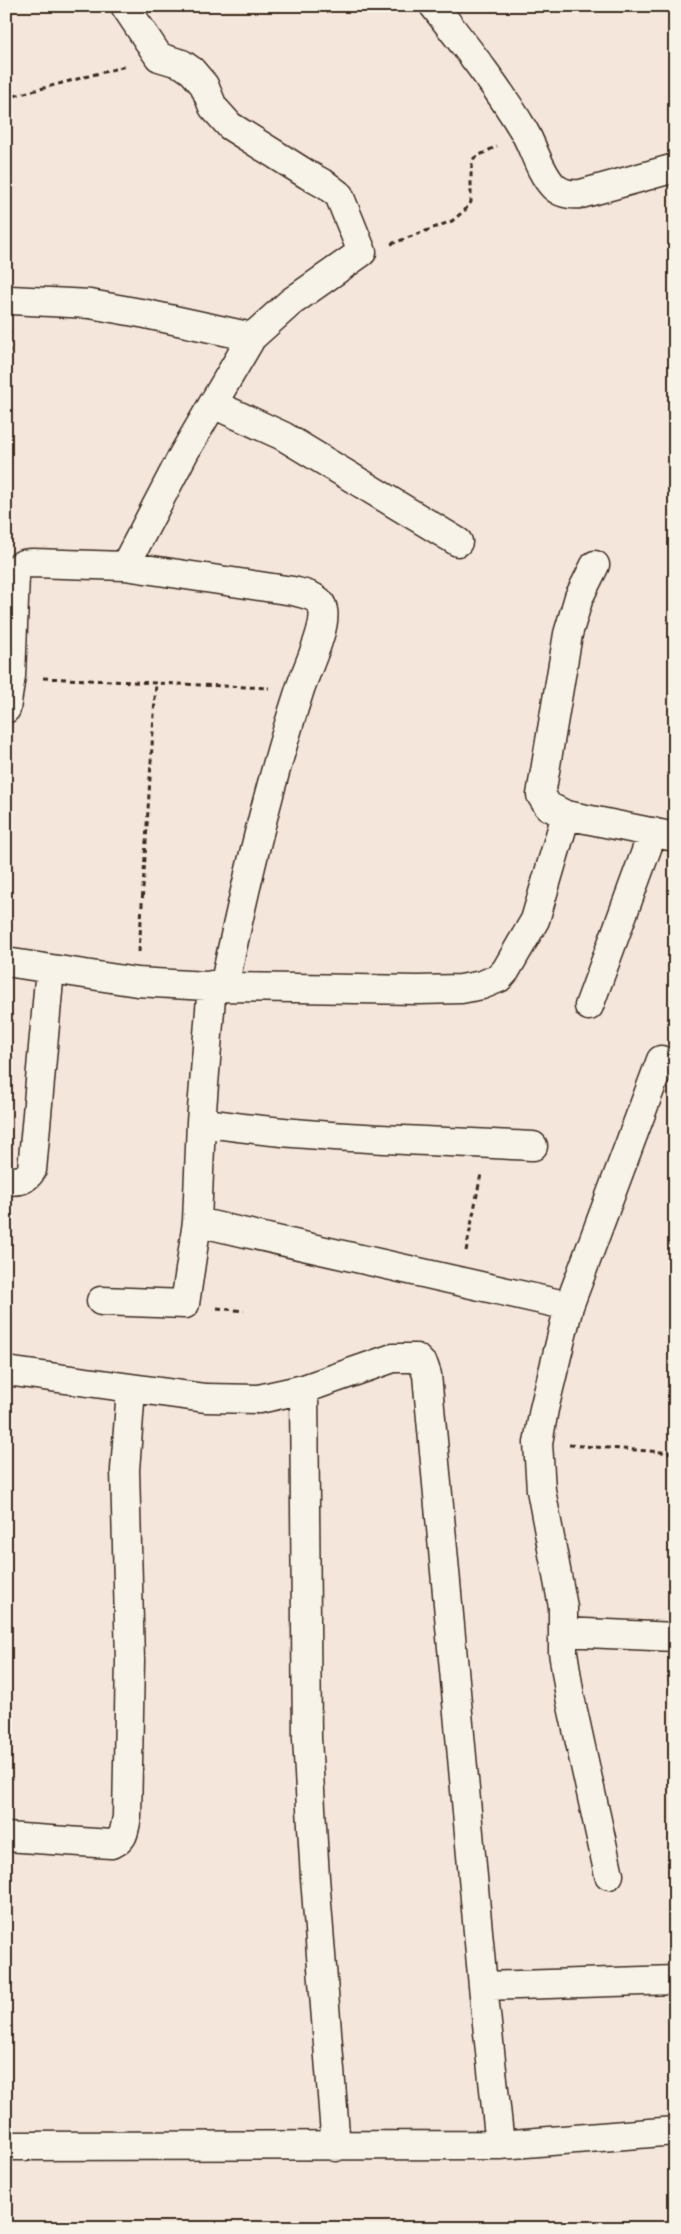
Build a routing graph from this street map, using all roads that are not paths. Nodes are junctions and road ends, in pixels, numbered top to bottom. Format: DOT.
graph roads {
  1 [pos="125,6"];
  2 [pos="434,6"];
  3 [pos="675,168"];
  4 [pos="10,300"];
  5 [pos="252,337"];
  6 [pos="213,404"];
  7 [pos="458,542"];
  8 [pos="595,565"];
  9 [pos="126,566"];
  10 [pos="11,606"];
  11 [pos="6,709"];
  12 [pos="566,815"];
  13 [pos="664,835"];
  14 [pos="6,962"];
  15 [pos="50,969"];
  16 [pos="218,986"];
  17 [pos="589,1006"];
  18 [pos="661,1060"];
  19 [pos="201,1122"];
  20 [pos="533,1146"];
  21 [pos="6,1181"];
  22 [pos="197,1222"];
  23 [pos="101,1301"];
  24 [pos="570,1306"];
  25 [pos="6,1371"];
  26 [pos="130,1389"];
  27 [pos="304,1389"];
  28 [pos="563,1632"];
  29 [pos="675,1637"];
  30 [pos="6,1837"];
  31 [pos="609,1875"];
  32 [pos="675,1980"];
  33 [pos="483,1986"];
  34 [pos="675,2131"];
  35 [pos="500,2145"];
  36 [pos="6,2146"];
  37 [pos="336,2147"];
  1 -- 5 [label="street"];
  2 -- 3 [label="street"];
  4 -- 5 [label="street"];
  5 -- 6 [label="street"];
  6 -- 7 [label="street"];
  6 -- 9 [label="street"];
  8 -- 12 [label="street"];
  9 -- 10 [label="street"];
  9 -- 16 [label="street"];
  10 -- 11 [label="street"];
  12 -- 13 [label="street"];
  12 -- 16 [label="street"];
  13 -- 17 [label="street"];
  14 -- 15 [label="street"];
  15 -- 16 [label="street"];
  15 -- 21 [label="street"];
  16 -- 19 [label="street"];
  18 -- 24 [label="street"];
  19 -- 20 [label="street"];
  19 -- 22 [label="street"];
  22 -- 23 [label="street"];
  22 -- 24 [label="street"];
  24 -- 28 [label="street"];
  25 -- 26 [label="street"];
  26 -- 27 [label="street"];
  26 -- 30 [label="street"];
  27 -- 33 [label="street"];
  27 -- 37 [label="street"];
  28 -- 29 [label="street"];
  28 -- 31 [label="street"];
  32 -- 33 [label="street"];
  33 -- 35 [label="street"];
  34 -- 35 [label="street"];
  35 -- 37 [label="street"];
  36 -- 37 [label="street"];
}
